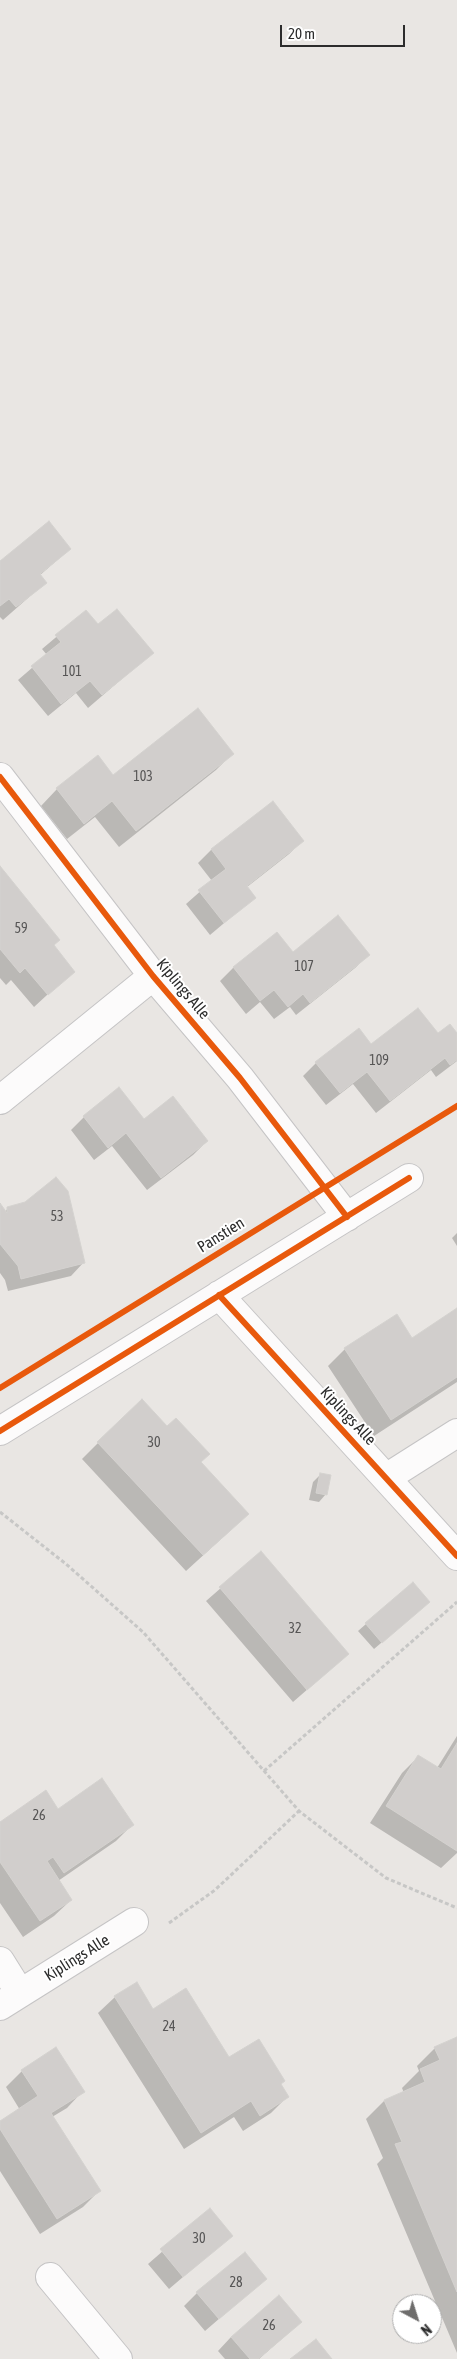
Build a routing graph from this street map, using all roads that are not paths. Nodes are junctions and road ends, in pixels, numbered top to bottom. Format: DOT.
graph roads {
  1 [pos="0,777"];
  2 [pos="153,976"];
  3 [pos="0,1100"];
  4 [pos="409,1178"];
  5 [pos="347,1217"];
  6 [pos="219,1296"];
  7 [pos="0,1431"];
  8 [pos="457,1433"];
  9 [pos="386,1478"];
  10 [pos="457,1556"];
  11 [pos="134,1922"];
  12 [pos="0,1962"];
  13 [pos="10,2000"];
  14 [pos="50,2277"];
  15 [pos="118,2359"];
  1 -- 2 [label="street, Kiplings Alle"];
  2 -- 3 [label="street, Kiplings Alle"];
  2 -- 5 [label="street, Kiplings Alle"];
  4 -- 5 [label="street"];
  5 -- 6 [label="street"];
  6 -- 7 [label="street"];
  6 -- 9 [label="street, Kiplings Alle"];
  8 -- 9 [label="street"];
  9 -- 10 [label="street, Kiplings Alle"];
  11 -- 13 [label="street, Kiplings Alle"];
  12 -- 13 [label="street, Kiplings Alle"];
  14 -- 15 [label="street"];
}
